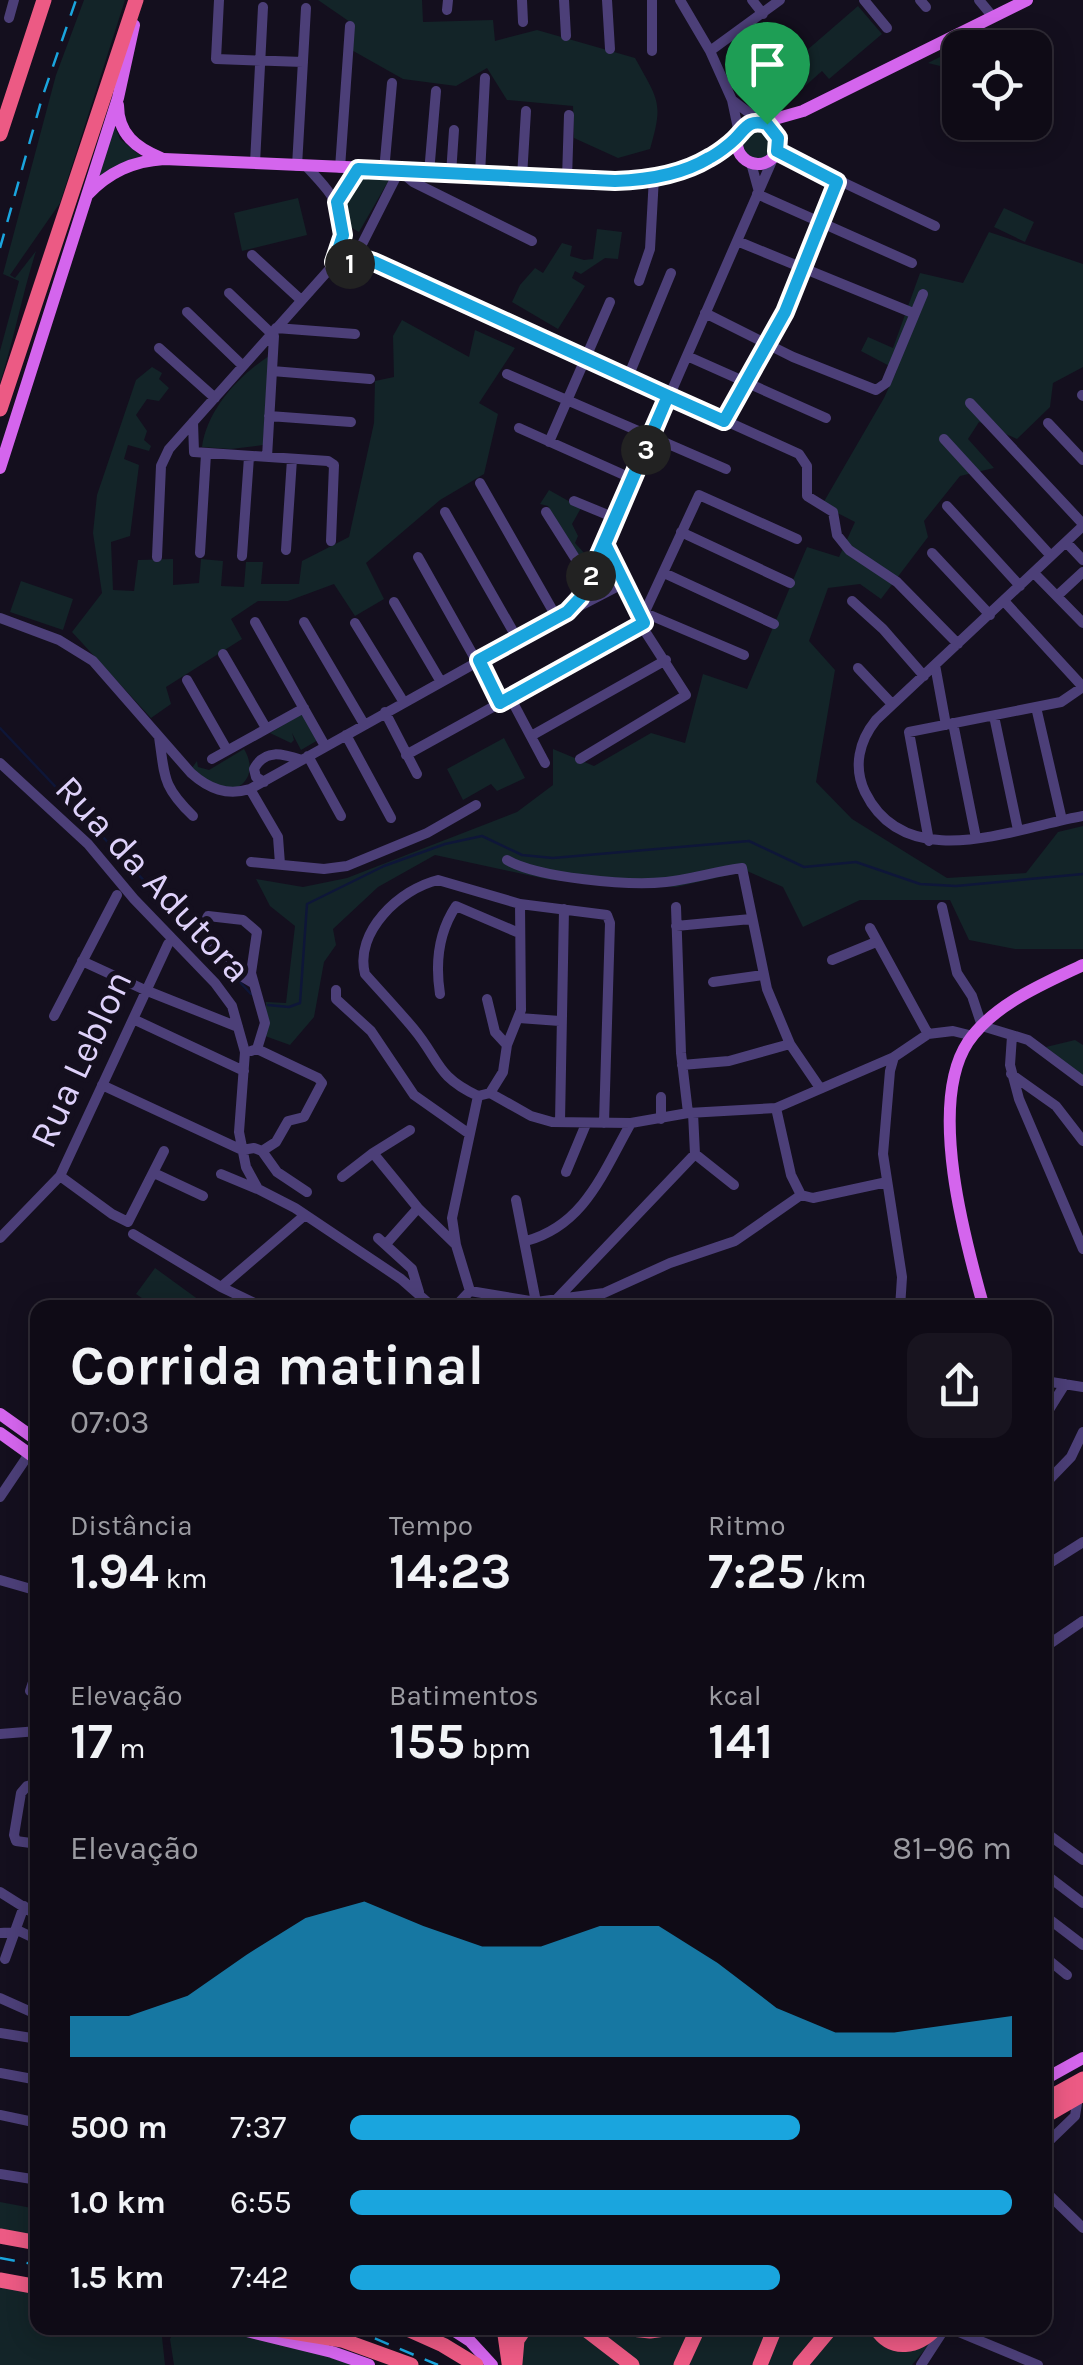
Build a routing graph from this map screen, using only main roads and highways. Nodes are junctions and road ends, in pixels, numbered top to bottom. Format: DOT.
graph roads {
  1 [pos="44,0"];
  2 [pos="138,0"];
  3 [pos="1026,0"];
  4 [pos="12,98"];
  5 [pos="118,98"];
  6 [pos="803,111"];
  7 [pos="762,122"];
  8 [pos="0,124"];
  9 [pos="0,134"];
  10 [pos="738,135"];
  11 [pos="777,151"];
  12 [pos="164,159"];
  13 [pos="708,159"];
  14 [pos="746,160"];
  15 [pos="87,195"];
  16 [pos="0,410"];
  17 [pos="0,468"];
  18 [pos="1083,965"];
  19 [pos="982,1300"];
  20 [pos="0,1414"];
  21 [pos="0,1434"];
  22 [pos="30,1435"];
  23 [pos="30,1455"];
  24 [pos="1083,2058"];
  25 [pos="1052,2075"];
  26 [pos="1083,2079"];
  27 [pos="1052,2096"];
  28 [pos="1081,2100"];
  29 [pos="1052,2113"];
  30 [pos="0,2236"];
  31 [pos="30,2242"];
  32 [pos="0,2280"];
  33 [pos="30,2286"];
  34 [pos="263,2335"];
  35 [pos="311,2335"];
  36 [pos="421,2335"];
  37 [pos="461,2335"];
  38 [pos="506,2335"];
  39 [pos="513,2335"];
  40 [pos="520,2335"];
  41 [pos="593,2335"];
  42 [pos="695,2335"];
  43 [pos="772,2335"];
  44 [pos="825,2335"];
  45 [pos="882,2335"];
  46 [pos="928,2335"];
  47 [pos="513,2364"];
  48 [pos="369,2365"];
  49 [pos="412,2365"];
  50 [pos="476,2365"];
  51 [pos="492,2365"];
  52 [pos="632,2365"];
  53 [pos="680,2365"];
  54 [pos="760,2365"];
  55 [pos="800,2365"];
  1 -- 4 [label="highway"];
  2 -- 5 [label="main road"];
  2 -- 16 [label="highway"];
  3 -- 6 [label="main road"];
  4 -- 8 [label="main road"];
  4 -- 9 [label="highway"];
  5 -- 12 [label="main road"];
  5 -- 15 [label="main road"];
  6 -- 7 [label="main road"];
  6 -- 11 [label="main road"];
  7 -- 10 [label="main road"];
  7 -- 11 [label="main road"];
  10 -- 13 [label="main road"];
  10 -- 14 [label="main road"];
  11 -- 14 [label="main road"];
  12 -- 13 [label="main road"];
  12 -- 15 [label="main road"];
  13 -- 14 [label="main road"];
  15 -- 17 [label="main road"];
  18 -- 19 [label="main road"];
  20 -- 22 [label="main road"];
  21 -- 23 [label="main road"];
  24 -- 25 [label="main road"];
  26 -- 27 [label="highway"];
  28 -- 29 [label="highway"];
  30 -- 31 [label="highway"];
  32 -- 33 [label="highway"];
  34 -- 48 [label="main road"];
  35 -- 49 [label="highway"];
  36 -- 50 [label="highway"];
  37 -- 51 [label="main road"];
  38 -- 47 [label="highway"];
  39 -- 47 [label="highway"];
  40 -- 47 [label="highway"];
  41 -- 52 [label="highway"];
  42 -- 53 [label="highway"];
  43 -- 54 [label="highway"];
  44 -- 55 [label="highway"];
  45 -- 46 [label="highway"];
}
